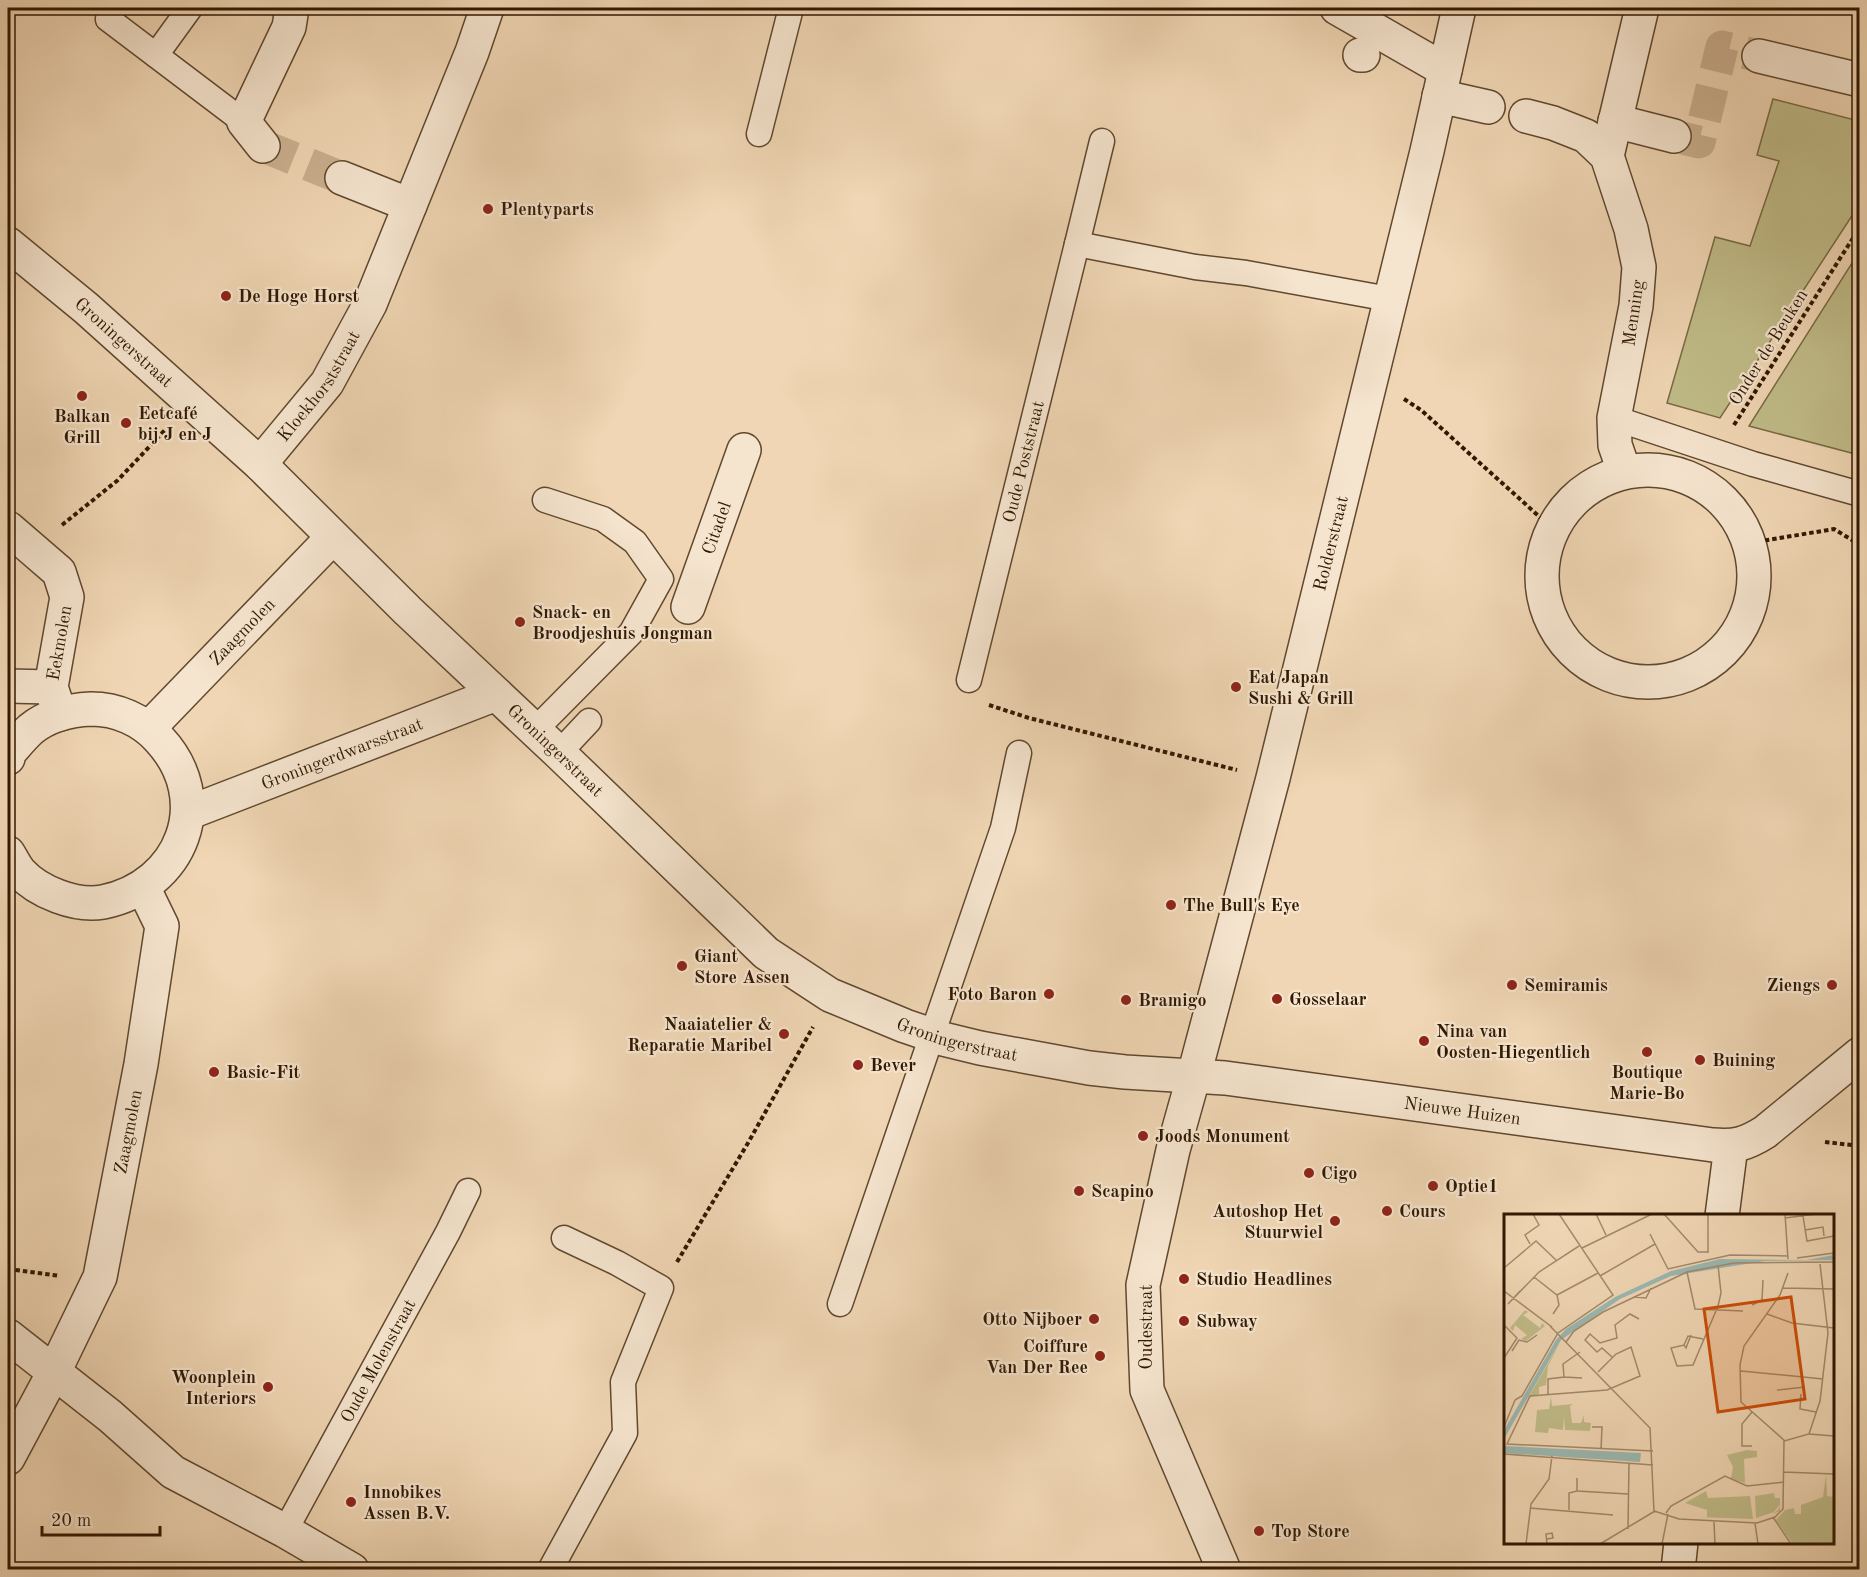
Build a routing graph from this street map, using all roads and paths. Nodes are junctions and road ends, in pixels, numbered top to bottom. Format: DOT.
graph roads {
  1 [pos="110,8"];
  2 [pos="190,8"];
  3 [pos="292,8"];
  4 [pos="487,8"];
  5 [pos="791,8"];
  6 [pos="1337,8"];
  7 [pos="1459,8"];
  8 [pos="1642,8"];
  9 [pos="156,55"];
  10 [pos="1759,56"];
  11 [pos="1860,80"];
  12 [pos="1442,83"];
  13 [pos="1488,107"];
  14 [pos="1526,116"];
  15 [pos="1615,121"];
  16 [pos="254,134"];
  17 [pos="759,134"];
  18 [pos="1674,136"];
  19 [pos="1102,141"];
  20 [pos="1607,156"];
  21 [pos="342,178"];
  22 [pos="410,205"];
  23 [pos="1860,227"];
  24 [pos="8,244"];
  25 [pos="1077,244"];
  26 [pos="1389,299"];
  27 [pos="1368,387"];
  28 [pos="1614,418"];
  29 [pos="165,430"];
  30 [pos="744,450"];
  31 [pos="1716,453"];
  32 [pos="260,464"];
  33 [pos="1624,471"];
  34 [pos="1860,494"];
  35 [pos="545,500"];
  36 [pos="8,528"];
  37 [pos="1552,528"];
  38 [pos="333,537"];
  39 [pos="1750,543"];
  40 [pos="1860,545"];
  41 [pos="33,548"];
  42 [pos="688,607"];
  43 [pos="969,680"];
  44 [pos="8,686"];
  45 [pos="496,694"];
  46 [pos="56,700"];
  47 [pos="589,720"];
  48 [pos="150,728"];
  49 [pos="534,730"];
  50 [pos="559,753"];
  51 [pos="1019,753"];
  52 [pos="8,758"];
  53 [pos="1273,778"];
  54 [pos="188,813"];
  55 [pos="8,853"];
  56 [pos="143,887"];
  57 [pos="830,995"];
  58 [pos="933,1036"];
  59 [pos="1860,1054"];
  60 [pos="1194,1075"];
  61 [pos="1825,1142"];
  62 [pos="1731,1146"];
  63 [pos="1860,1146"];
  64 [pos="468,1191"];
  65 [pos="1722,1214"];
  66 [pos="564,1238"];
  67 [pos="8,1269"];
  68 [pos="14,1269"];
  69 [pos="8,1282"];
  70 [pos="661,1288"];
  71 [pos="94,1289"];
  72 [pos="840,1304"];
  73 [pos="8,1336"];
  74 [pos="54,1372"];
  75 [pos="8,1458"];
  76 [pos="285,1531"];
  77 [pos="1681,1544"];
  78 [pos="352,1569"];
  79 [pos="550,1569"];
  80 [pos="1224,1569"];
  81 [pos="1678,1569"];
  1 -- 9 [label="lane"];
  2 -- 9 [label="lane"];
  3 -- 16 [label="street"];
  4 -- 22 [label="street, Kloekhorststraat"];
  5 -- 17 [label="lane"];
  6 -- 12 [label="street"];
  7 -- 12 [label="street, Rolderstraat"];
  8 -- 15 [label="street"];
  9 -- 16 [label="lane"];
  10 -- 11 [label="street"];
  12 -- 13 [label="street"];
  12 -- 26 [label="street, Rolderstraat"];
  14 -- 20 [label="street, Menning"];
  15 -- 18 [label="street"];
  15 -- 20 [label="street"];
  19 -- 25 [label="lane, Oude Poststraat"];
  20 -- 28 [label="street, Menning"];
  21 -- 22 [label="street"];
  22 -- 32 [label="street, Kloekhorststraat"];
  23 -- 31 [label="path, Onder de Beuken"];
  24 -- 32 [label="street, Groningerstraat"];
  25 -- 26 [label="lane"];
  25 -- 43 [label="lane, Oude Poststraat"];
  26 -- 27 [label="street, Rolderstraat"];
  27 -- 37 [label="path"];
  27 -- 53 [label="street, Rolderstraat"];
  28 -- 31 [label="lane"];
  28 -- 33 [label="street, Menning"];
  29 -- 41 [label="path"];
  30 -- 42 [label="street, Citadel"];
  31 -- 34 [label="lane"];
  32 -- 38 [label="street, Groningerstraat"];
  33 -- 37 [label="street"];
  33 -- 39 [label="street"];
  35 -- 49 [label="lane"];
  36 -- 41 [label="street, Eekmolen"];
  37 -- 39 [label="street"];
  38 -- 45 [label="street, Groningerstraat"];
  38 -- 48 [label="street, Zaagmolen"];
  39 -- 40 [label="path"];
  41 -- 46 [label="street, Eekmolen"];
  43 -- 53 [label="path"];
  44 -- 46 [label="street"];
  45 -- 49 [label="street, Groningerstraat"];
  45 -- 54 [label="street, Groningerdwarsstraat"];
  46 -- 48 [label="street"];
  46 -- 52 [label="street"];
  47 -- 50 [label="lane"];
  48 -- 54 [label="street"];
  49 -- 50 [label="street, Groningerstraat"];
  50 -- 57 [label="street, Groningerstraat"];
  51 -- 58 [label="lane"];
  53 -- 60 [label="street, Rolderstraat"];
  54 -- 56 [label="street"];
  55 -- 56 [label="street"];
  56 -- 71 [label="street, Zaagmolen"];
  57 -- 58 [label="street, Groningerstraat"];
  57 -- 70 [label="path"];
  58 -- 60 [label="street, Groningerstraat"];
  58 -- 72 [label="lane"];
  59 -- 62 [label="street"];
  60 -- 62 [label="street, Nieuwe Huizen"];
  60 -- 80 [label="street, Oudestraat"];
  61 -- 63 [label="path"];
  62 -- 65 [label="street"];
  64 -- 76 [label="lane, Oude Molenstraat"];
  66 -- 70 [label="lane"];
  67 -- 68 [label="path"];
  68 -- 69 [label="path"];
  68 -- 71 [label="path"];
  70 -- 79 [label="lane"];
  71 -- 74 [label="street, Zaagmolen"];
  73 -- 74 [label="street"];
  74 -- 75 [label="street, Zaagmolen"];
  74 -- 76 [label="street"];
  76 -- 78 [label="street"];
  77 -- 81 [label="street"];
}
